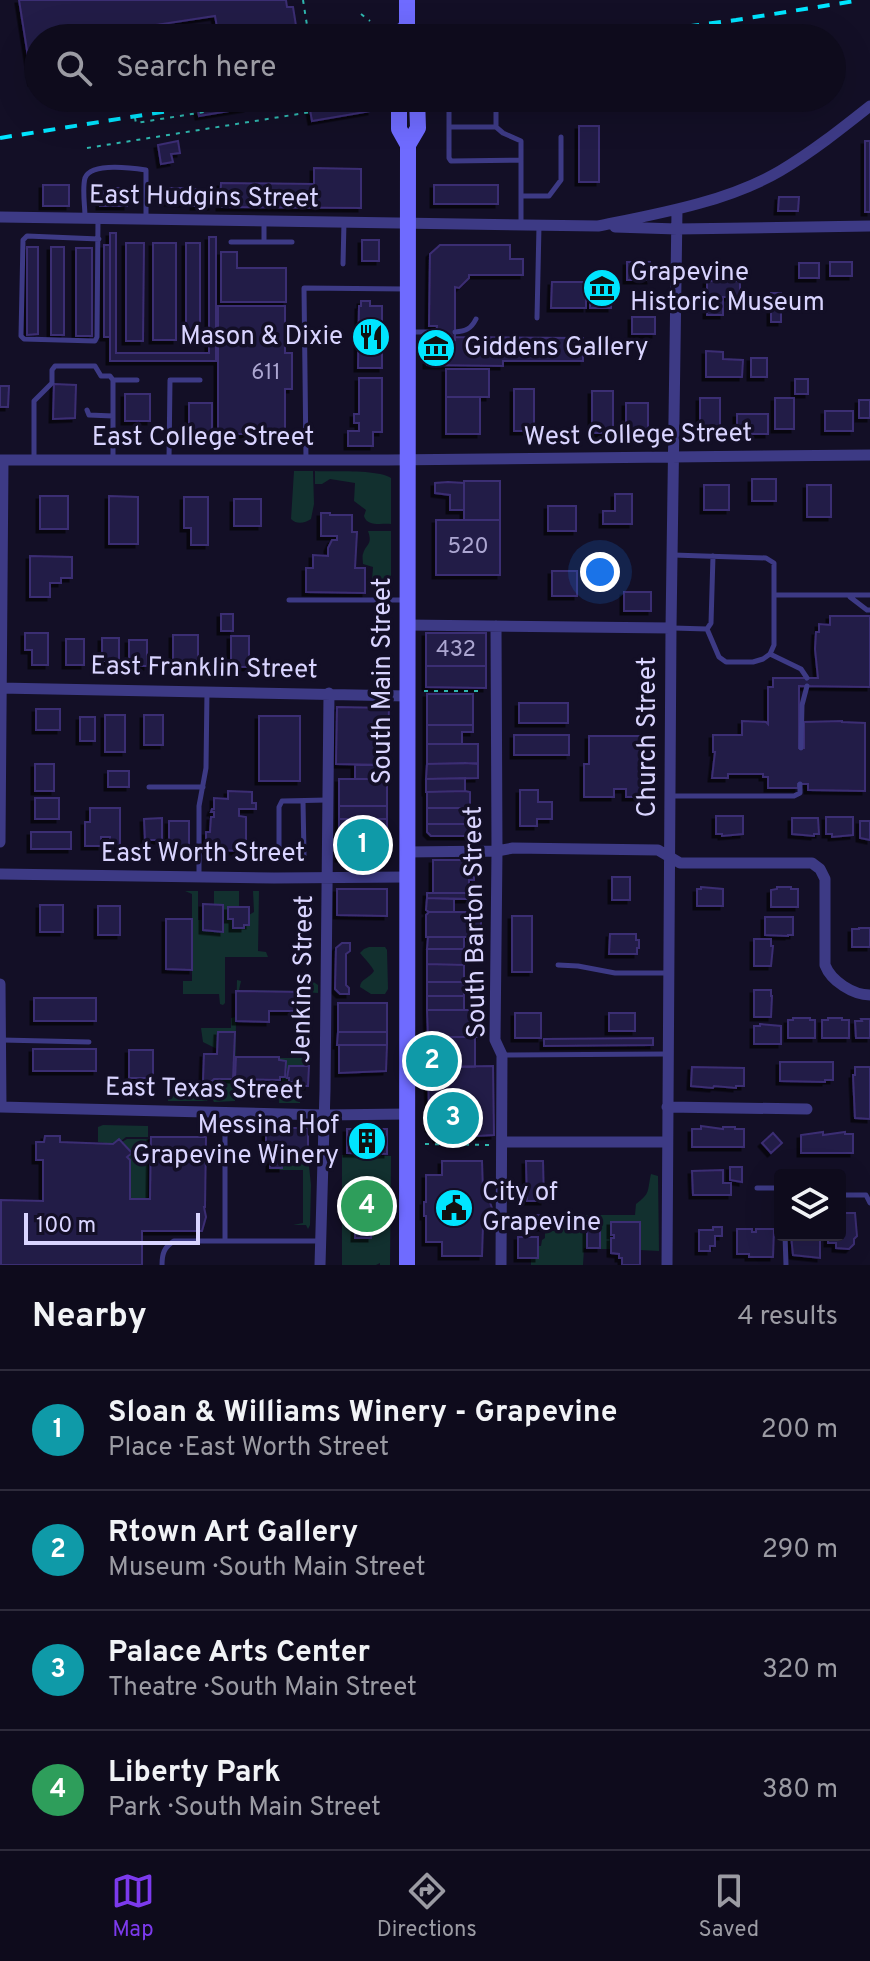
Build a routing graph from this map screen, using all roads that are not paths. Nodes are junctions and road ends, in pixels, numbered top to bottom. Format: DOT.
graph roads {
  1 [pos="407,0"];
  2 [pos="407,24"];
  3 [pos="870,106"];
  4 [pos="399,112"];
  5 [pos="417,112"];
  6 [pos="449,112"];
  7 [pos="496,112"];
  8 [pos="449,127"];
  9 [pos="496,127"];
  10 [pos="561,137"];
  11 [pos="408,145"];
  12 [pos="521,160"];
  13 [pos="521,196"];
  14 [pos="677,210"];
  15 [pos="0,217"];
  16 [pos="85,218"];
  17 [pos="98,218"];
  18 [pos="146,219"];
  19 [pos="264,221"];
  20 [pos="344,222"];
  21 [pos="407,223"];
  22 [pos="521,225"];
  23 [pos="539,225"];
  24 [pos="598,226"];
  25 [pos="870,226"];
  26 [pos="677,229"];
  27 [pos="99,239"];
  28 [pos="231,242"];
  29 [pos="264,242"];
  30 [pos="292,242"];
  31 [pos="343,264"];
  32 [pos="407,289"];
  33 [pos="537,318"];
  34 [pos="476,319"];
  35 [pos="407,332"];
  36 [pos="430,332"];
  37 [pos="455,332"];
  38 [pos="113,380"];
  39 [pos="137,380"];
  40 [pos="200,380"];
  41 [pos="87,410"];
  42 [pos="113,416"];
  43 [pos="870,455"];
  44 [pos="674,458"];
  45 [pos="2,460"];
  46 [pos="34,460"];
  47 [pos="113,460"];
  48 [pos="169,460"];
  49 [pos="306,460"];
  50 [pos="407,460"];
  51 [pos="672,555"];
  52 [pos="713,556"];
  53 [pos="774,595"];
  54 [pos="870,595"];
  55 [pos="850,597"];
  56 [pos="289,600"];
  57 [pos="408,600"];
  58 [pos="870,610"];
  59 [pos="408,625"];
  60 [pos="496,626"];
  61 [pos="671,628"];
  62 [pos="707,629"];
  63 [pos="770,654"];
  64 [pos="807,678"];
  65 [pos="807,686"];
  66 [pos="0,688"];
  67 [pos="207,691"];
  68 [pos="329,693"];
  69 [pos="407,696"];
  70 [pos="801,748"];
  71 [pos="800,784"];
  72 [pos="149,787"];
  73 [pos="203,787"];
  74 [pos="670,796"];
  75 [pos="328,800"];
  76 [pos="303,801"];
  77 [pos="0,842"];
  78 [pos="497,851"];
  79 [pos="406,852"];
  80 [pos="669,855"];
  81 [pos="0,874"];
  82 [pos="199,877"];
  83 [pos="327,877"];
  84 [pos="407,877"];
  85 [pos="558,965"];
  86 [pos="668,973"];
  87 [pos="0,984"];
  88 [pos="870,995"];
  89 [pos="1,1040"];
  90 [pos="89,1042"];
  91 [pos="667,1054"];
  92 [pos="502,1055"];
  93 [pos="1,1107"];
  94 [pos="667,1107"];
  95 [pos="807,1109"];
  96 [pos="225,1113"];
  97 [pos="407,1114"];
  98 [pos="324,1115"];
  99 [pos="667,1142"];
  100 [pos="502,1144"];
  101 [pos="757,1188"];
  102 [pos="774,1188"];
  103 [pos="846,1195"];
  104 [pos="870,1203"];
  105 [pos="225,1241"];
  106 [pos="321,1241"];
  107 [pos="785,1241"];
  108 [pos="162,1265"];
  109 [pos="320,1265"];
  110 [pos="407,1265"];
  111 [pos="501,1265"];
  112 [pos="667,1265"];
  113 [pos="786,1265"];
  1 -- 2 [label="main road"];
  3 -- 14 [label="street"];
  4 -- 11 [label="main road, South Main Street"];
  5 -- 11 [label="main road, South Main Street"];
  6 -- 8 [label="lane"];
  7 -- 9 [label="lane"];
  8 -- 9 [label="lane"];
  8 -- 12 [label="lane"];
  9 -- 12 [label="lane"];
  10 -- 13 [label="lane"];
  11 -- 21 [label="main road, South Main Street"];
  12 -- 13 [label="lane"];
  13 -- 22 [label="lane"];
  14 -- 24 [label="street"];
  14 -- 26 [label="street, Church Street"];
  15 -- 16 [label="street, East Hudgins Street"];
  16 -- 17 [label="street, East Hudgins Street"];
  16 -- 18 [label="lane"];
  17 -- 18 [label="street, East Hudgins Street"];
  17 -- 27 [label="lane"];
  18 -- 19 [label="street, East Hudgins Street"];
  19 -- 20 [label="street, East Hudgins Street"];
  19 -- 29 [label="lane"];
  20 -- 21 [label="street, East Hudgins Street"];
  20 -- 31 [label="lane"];
  21 -- 22 [label="street, East Hudgins Street"];
  21 -- 32 [label="main road, South Main Street"];
  22 -- 23 [label="street, East Hudgins Street"];
  23 -- 24 [label="street, East Hudgins Street"];
  23 -- 33 [label="lane"];
  24 -- 26 [label="street"];
  25 -- 26 [label="street"];
  26 -- 44 [label="street, Church Street"];
  27 -- 27 [label="lane"];
  28 -- 29 [label="lane"];
  29 -- 30 [label="lane"];
  32 -- 35 [label="main road, South Main Street"];
  32 -- 49 [label="lane"];
  34 -- 37 [label="lane"];
  35 -- 36 [label="lane"];
  35 -- 50 [label="main road, South Main Street"];
  38 -- 39 [label="lane"];
  38 -- 42 [label="lane"];
  38 -- 46 [label="lane"];
  40 -- 48 [label="lane"];
  41 -- 42 [label="lane"];
  42 -- 47 [label="lane"];
  43 -- 44 [label="street, West College Street"];
  44 -- 50 [label="street, West College Street"];
  44 -- 51 [label="street, Church Street"];
  45 -- 46 [label="street, East College Street"];
  45 -- 66 [label="street"];
  46 -- 47 [label="street, East College Street"];
  47 -- 48 [label="street, East College Street"];
  48 -- 49 [label="street, East College Street"];
  49 -- 50 [label="street, East College Street"];
  50 -- 57 [label="main road, South Main Street"];
  51 -- 52 [label="lane"];
  51 -- 61 [label="street, Church Street"];
  52 -- 53 [label="lane"];
  52 -- 62 [label="lane"];
  53 -- 55 [label="lane"];
  53 -- 63 [label="lane"];
  54 -- 55 [label="lane"];
  55 -- 58 [label="lane"];
  56 -- 57 [label="lane"];
  57 -- 59 [label="main road, South Main Street"];
  59 -- 60 [label="street"];
  59 -- 69 [label="main road, South Main Street"];
  60 -- 61 [label="street"];
  60 -- 78 [label="street, South Barton Street"];
  61 -- 62 [label="lane"];
  61 -- 74 [label="street, Church Street"];
  62 -- 63 [label="lane"];
  63 -- 64 [label="lane"];
  65 -- 70 [label="lane"];
  66 -- 67 [label="street, East Franklin Street"];
  66 -- 77 [label="street"];
  67 -- 68 [label="street, East Franklin Street"];
  67 -- 73 [label="lane"];
  68 -- 69 [label="street, East Franklin Street"];
  68 -- 75 [label="street, Jenkins Street"];
  69 -- 79 [label="main road, South Main Street"];
  71 -- 74 [label="lane"];
  72 -- 73 [label="lane"];
  73 -- 82 [label="lane"];
  74 -- 80 [label="street, Church Street"];
  75 -- 76 [label="lane"];
  75 -- 83 [label="street, Jenkins Street"];
  76 -- 76 [label="lane"];
  78 -- 79 [label="street"];
  78 -- 80 [label="street"];
  78 -- 92 [label="street, South Barton Street"];
  79 -- 84 [label="main road, South Main Street"];
  80 -- 86 [label="street, Church Street"];
  80 -- 88 [label="street"];
  81 -- 82 [label="street, East Worth Street"];
  82 -- 83 [label="street, East Worth Street"];
  83 -- 84 [label="street, East Worth Street"];
  83 -- 98 [label="street, Jenkins Street"];
  84 -- 97 [label="main road, South Main Street"];
  85 -- 86 [label="lane"];
  86 -- 91 [label="street, Church Street"];
  87 -- 89 [label="street"];
  89 -- 90 [label="lane"];
  89 -- 93 [label="street"];
  91 -- 92 [label="lane"];
  91 -- 94 [label="street, Church Street"];
  92 -- 100 [label="street, South Barton Street"];
  93 -- 96 [label="street, East Texas Street"];
  94 -- 95 [label="street"];
  94 -- 99 [label="street, Church Street"];
  96 -- 98 [label="street, East Texas Street"];
  96 -- 105 [label="lane"];
  97 -- 98 [label="street, East Texas Street"];
  97 -- 110 [label="main road, South Main Street"];
  98 -- 106 [label="street, Jenkins Street"];
  99 -- 100 [label="street"];
  99 -- 112 [label="street, Church Street"];
  100 -- 111 [label="street, South Barton Street"];
  101 -- 102 [label="lane"];
  103 -- 104 [label="lane"];
  105 -- 106 [label="lane"];
  105 -- 108 [label="lane"];
  106 -- 109 [label="street, Jenkins Street"];
  107 -- 113 [label="lane"];
}
